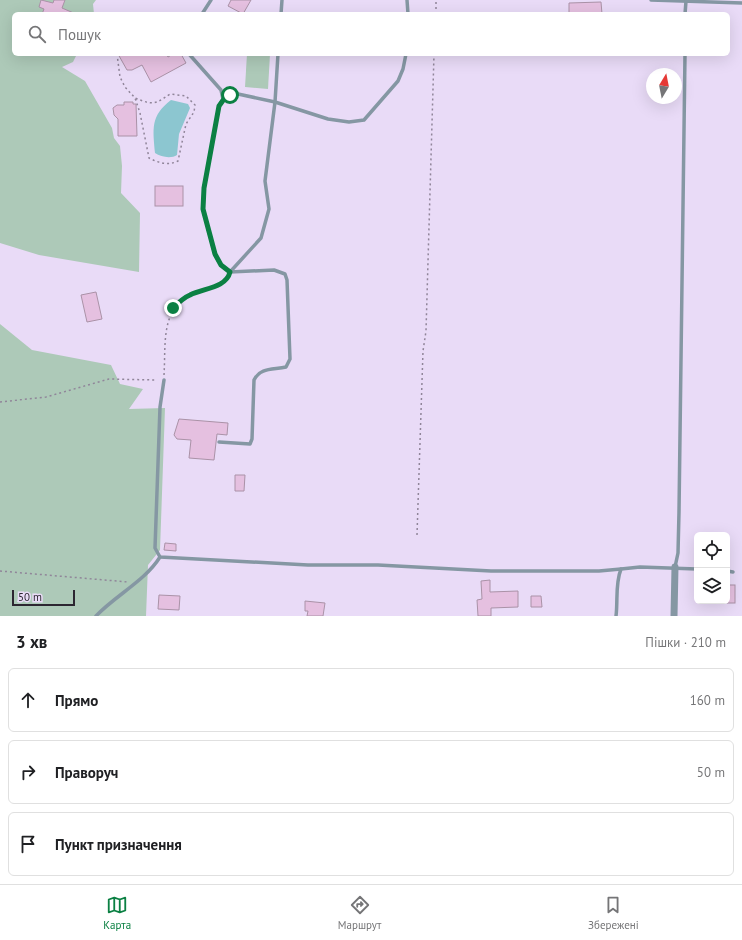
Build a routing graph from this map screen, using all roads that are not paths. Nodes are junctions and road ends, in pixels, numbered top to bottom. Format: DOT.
graph roads {
  1 [pos="211,0"];
  2 [pos="282,0"];
  3 [pos="407,0"];
  4 [pos="651,0"];
  5 [pos="686,1"];
  6 [pos="742,3"];
  7 [pos="203,12"];
  8 [pos="281,12"];
  9 [pos="408,12"];
  10 [pos="686,12"];
  11 [pos="191,56"];
  12 [pos="278,56"];
  13 [pos="406,56"];
  14 [pos="685,56"];
  15 [pos="224,99"];
  16 [pos="275,102"];
  17 [pos="230,272"];
  18 [pos="164,380"];
  19 [pos="219,442"];
  20 [pos="160,557"];
  21 [pos="675,567"];
  22 [pos="621,569"];
  23 [pos="694,569"];
  24 [pos="730,572"];
  25 [pos="733,572"];
  26 [pos="96,616"];
  27 [pos="616,616"];
  28 [pos="674,616"];
  1 -- 7 [label="lane"];
  2 -- 8 [label="lane"];
  3 -- 9 [label="lane"];
  4 -- 5 [label="lane"];
  5 -- 6 [label="lane"];
  5 -- 10 [label="lane"];
  11 -- 15 [label="lane"];
  12 -- 16 [label="lane"];
  13 -- 16 [label="lane"];
  14 -- 21 [label="lane"];
  15 -- 16 [label="lane"];
  15 -- 17 [label="lane"];
  16 -- 17 [label="lane"];
  17 -- 19 [label="lane"];
  18 -- 20 [label="lane"];
  20 -- 22 [label="lane"];
  20 -- 26 [label="lane"];
  21 -- 22 [label="lane"];
  21 -- 23 [label="lane"];
  21 -- 28 [label="street"];
  22 -- 27 [label="lane"];
  24 -- 25 [label="lane"];
}
